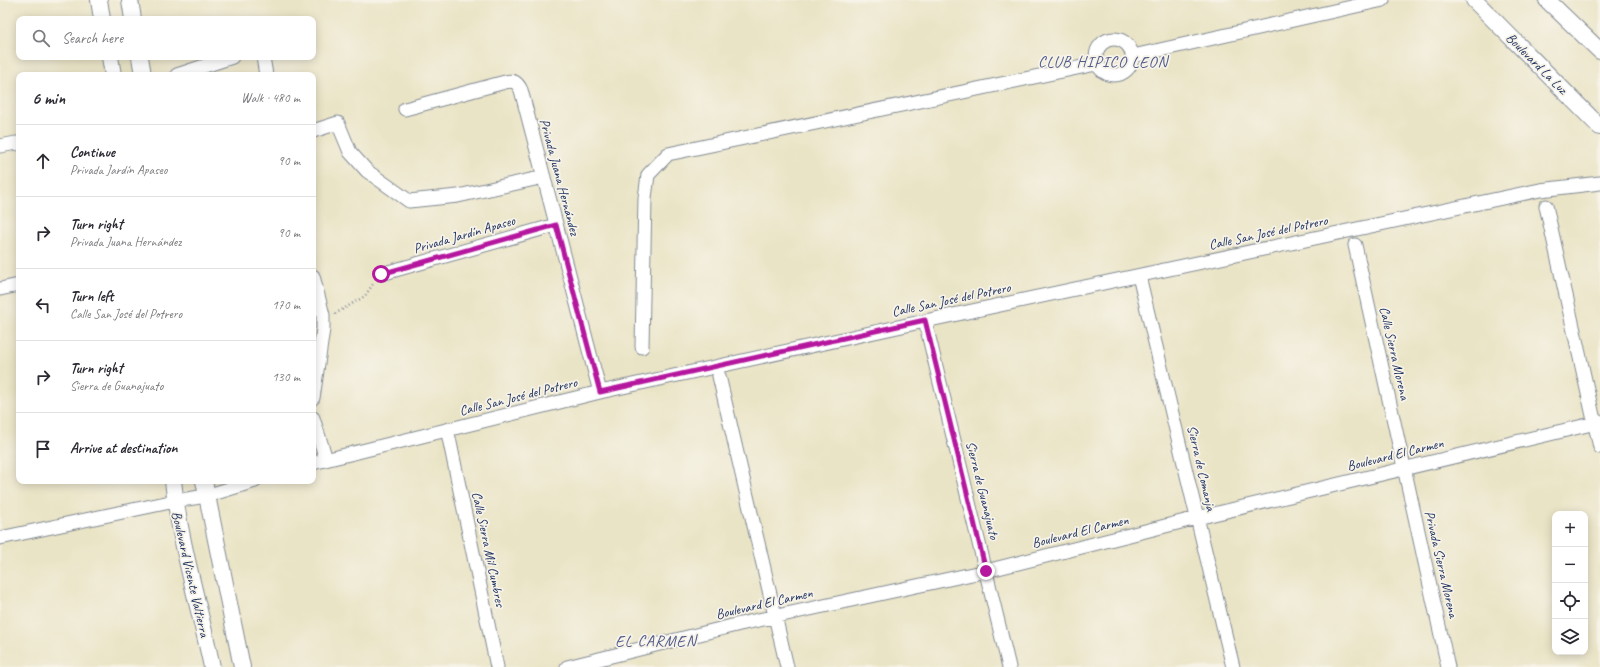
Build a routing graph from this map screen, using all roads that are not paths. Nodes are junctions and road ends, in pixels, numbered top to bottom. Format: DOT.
graph roads {
  1 [pos="99,0"];
  2 [pos="130,0"];
  3 [pos="1383,0"];
  4 [pos="1474,0"];
  5 [pos="1546,0"];
  6 [pos="102,16"];
  7 [pos="133,16"];
  8 [pos="1600,51"];
  9 [pos="1133,56"];
  10 [pos="110,60"];
  11 [pos="141,60"];
  12 [pos="223,60"];
  13 [pos="263,60"];
  14 [pos="1096,64"];
  15 [pos="112,72"];
  16 [pos="143,72"];
  17 [pos="186,72"];
  18 [pos="265,72"];
  19 [pos="405,109"];
  20 [pos="1600,127"];
  21 [pos="316,130"];
  22 [pos="16,143"];
  23 [pos="0,146"];
  24 [pos="544,177"];
  25 [pos="1600,184"];
  26 [pos="1546,206"];
  27 [pos="556,225"];
  28 [pos="1355,245"];
  29 [pos="381,274"];
  30 [pos="1140,276"];
  31 [pos="16,286"];
  32 [pos="0,289"];
  33 [pos="316,290"];
  34 [pos="925,320"];
  35 [pos="642,347"];
  36 [pos="719,376"];
  37 [pos="316,380"];
  38 [pos="600,392"];
  39 [pos="1597,422"];
  40 [pos="316,427"];
  41 [pos="449,438"];
  42 [pos="1600,447"];
  43 [pos="326,459"];
  44 [pos="316,462"];
  45 [pos="1404,468"];
  46 [pos="173,484"];
  47 [pos="233,484"];
  48 [pos="205,488"];
  49 [pos="175,501"];
  50 [pos="1197,518"];
  51 [pos="0,538"];
  52 [pos="986,571"];
  53 [pos="775,617"];
  54 [pos="212,667"];
  55 [pos="242,667"];
  56 [pos="497,667"];
  57 [pos="567,667"];
  58 [pos="787,667"];
  59 [pos="1009,667"];
  60 [pos="1233,667"];
  61 [pos="1448,667"];
  1 -- 6 [label="main road"];
  2 -- 7 [label="main road"];
  3 -- 9 [label="street"];
  4 -- 20 [label="main road, Boulevard La Luz"];
  5 -- 8 [label="main road"];
  9 -- 14 [label="street"];
  9 -- 14 [label="street"];
  10 -- 15 [label="main road"];
  11 -- 16 [label="main road"];
  12 -- 17 [label="street"];
  13 -- 18 [label="street"];
  14 -- 35 [label="street"];
  19 -- 24 [label="street, Privada Juana Hernández"];
  21 -- 24 [label="street"];
  22 -- 23 [label="street"];
  24 -- 27 [label="street, Privada Juana Hernández"];
  25 -- 30 [label="street, Calle San José del Potrero"];
  26 -- 39 [label="street"];
  27 -- 29 [label="street, Privada Jardín Apaseo"];
  27 -- 38 [label="street, Privada Juana Hernández"];
  28 -- 45 [label="street, Calle Sierra Morena"];
  30 -- 34 [label="street, Calle San José del Potrero"];
  30 -- 50 [label="street, Sierra de Comanja"];
  31 -- 32 [label="street"];
  33 -- 37 [label="street"];
  34 -- 38 [label="street, Calle San José del Potrero"];
  34 -- 52 [label="street, Sierra de Guanajuato"];
  36 -- 53 [label="street"];
  38 -- 43 [label="street, Calle San José del Potrero"];
  39 -- 42 [label="street"];
  39 -- 45 [label="street, Boulevard El Carmen"];
  40 -- 43 [label="street"];
  41 -- 56 [label="street, Calle Sierra Mil Cumbres"];
  43 -- 44 [label="street, Calle San José del Potrero"];
  45 -- 50 [label="street, Boulevard El Carmen"];
  45 -- 61 [label="street, Privada Sierra Morena"];
  46 -- 49 [label="main road, Boulevard Vicente Valtierra"];
  47 -- 48 [label="street"];
  48 -- 49 [label="street"];
  48 -- 55 [label="main road"];
  49 -- 51 [label="street"];
  49 -- 54 [label="main road, Boulevard Vicente Valtierra"];
  50 -- 52 [label="street, Boulevard El Carmen"];
  50 -- 60 [label="street, Sierra de Comanja"];
  52 -- 53 [label="street, Boulevard El Carmen"];
  52 -- 59 [label="street, Sierra de Guanajuato"];
  53 -- 57 [label="street, Boulevard El Carmen"];
  53 -- 58 [label="street"];
}
